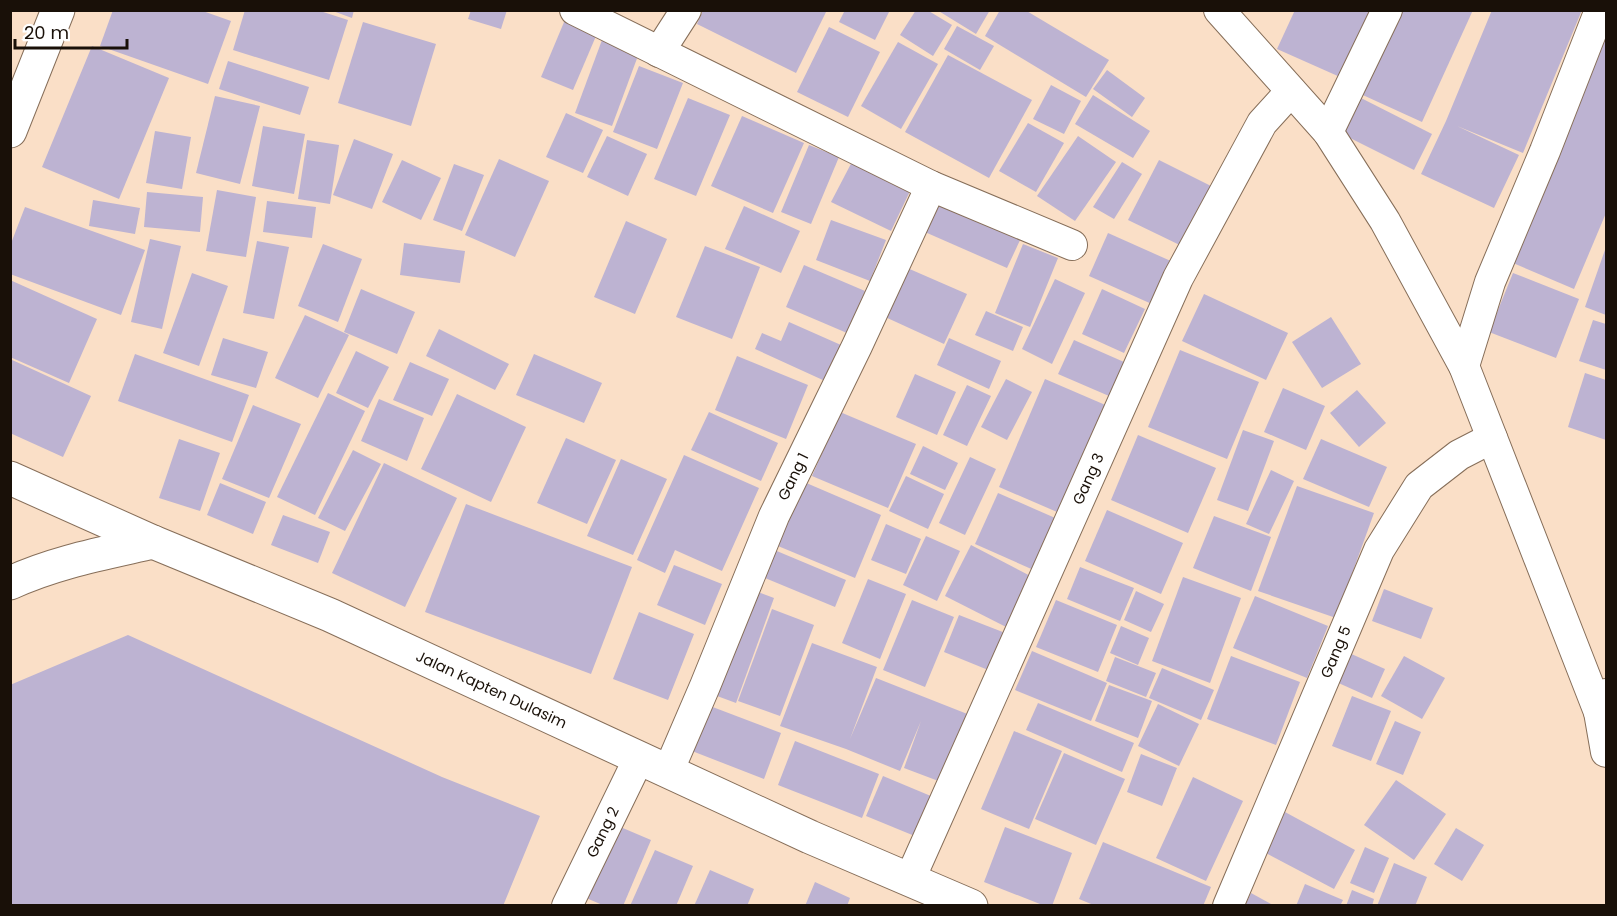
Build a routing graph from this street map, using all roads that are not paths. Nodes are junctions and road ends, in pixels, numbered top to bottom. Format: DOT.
graph roads {
  1 [pos="58,10"];
  2 [pos="575,10"];
  3 [pos="686,10"];
  4 [pos="1219,10"];
  5 [pos="1387,10"];
  6 [pos="1600,10"];
  7 [pos="659,52"];
  8 [pos="1291,91"];
  9 [pos="10,131"];
  10 [pos="1328,132"];
  11 [pos="931,186"];
  12 [pos="1072,245"];
  13 [pos="1464,366"];
  14 [pos="1492,438"];
  15 [pos="10,478"];
  16 [pos="153,542"];
  17 [pos="10,583"];
  18 [pos="1604,702"];
  19 [pos="1606,752"];
  20 [pos="654,765"];
  21 [pos="920,891"];
  22 [pos="567,906"];
  23 [pos="971,906"];
  24 [pos="1228,906"];
  1 -- 9 [label="main road"];
  2 -- 7 [label="street"];
  3 -- 7 [label="street"];
  4 -- 8 [label="street"];
  5 -- 10 [label="street"];
  6 -- 13 [label="street"];
  7 -- 11 [label="street"];
  8 -- 10 [label="street"];
  8 -- 21 [label="street, Gang 3"];
  10 -- 13 [label="street"];
  11 -- 12 [label="street"];
  11 -- 20 [label="street, Gang 1"];
  13 -- 14 [label="street"];
  14 -- 18 [label="street"];
  14 -- 24 [label="street, Gang 5"];
  15 -- 16 [label="main road, Jalan Kapten Dulasim"];
  16 -- 17 [label="main road"];
  16 -- 20 [label="main road, Jalan Kapten Dulasim"];
  18 -- 19 [label="street"];
  20 -- 21 [label="main road, Jalan Kapten Dulasim"];
  20 -- 22 [label="street, Gang 2"];
  21 -- 23 [label="main road, Jalan Kapten Dulasim"];
}
